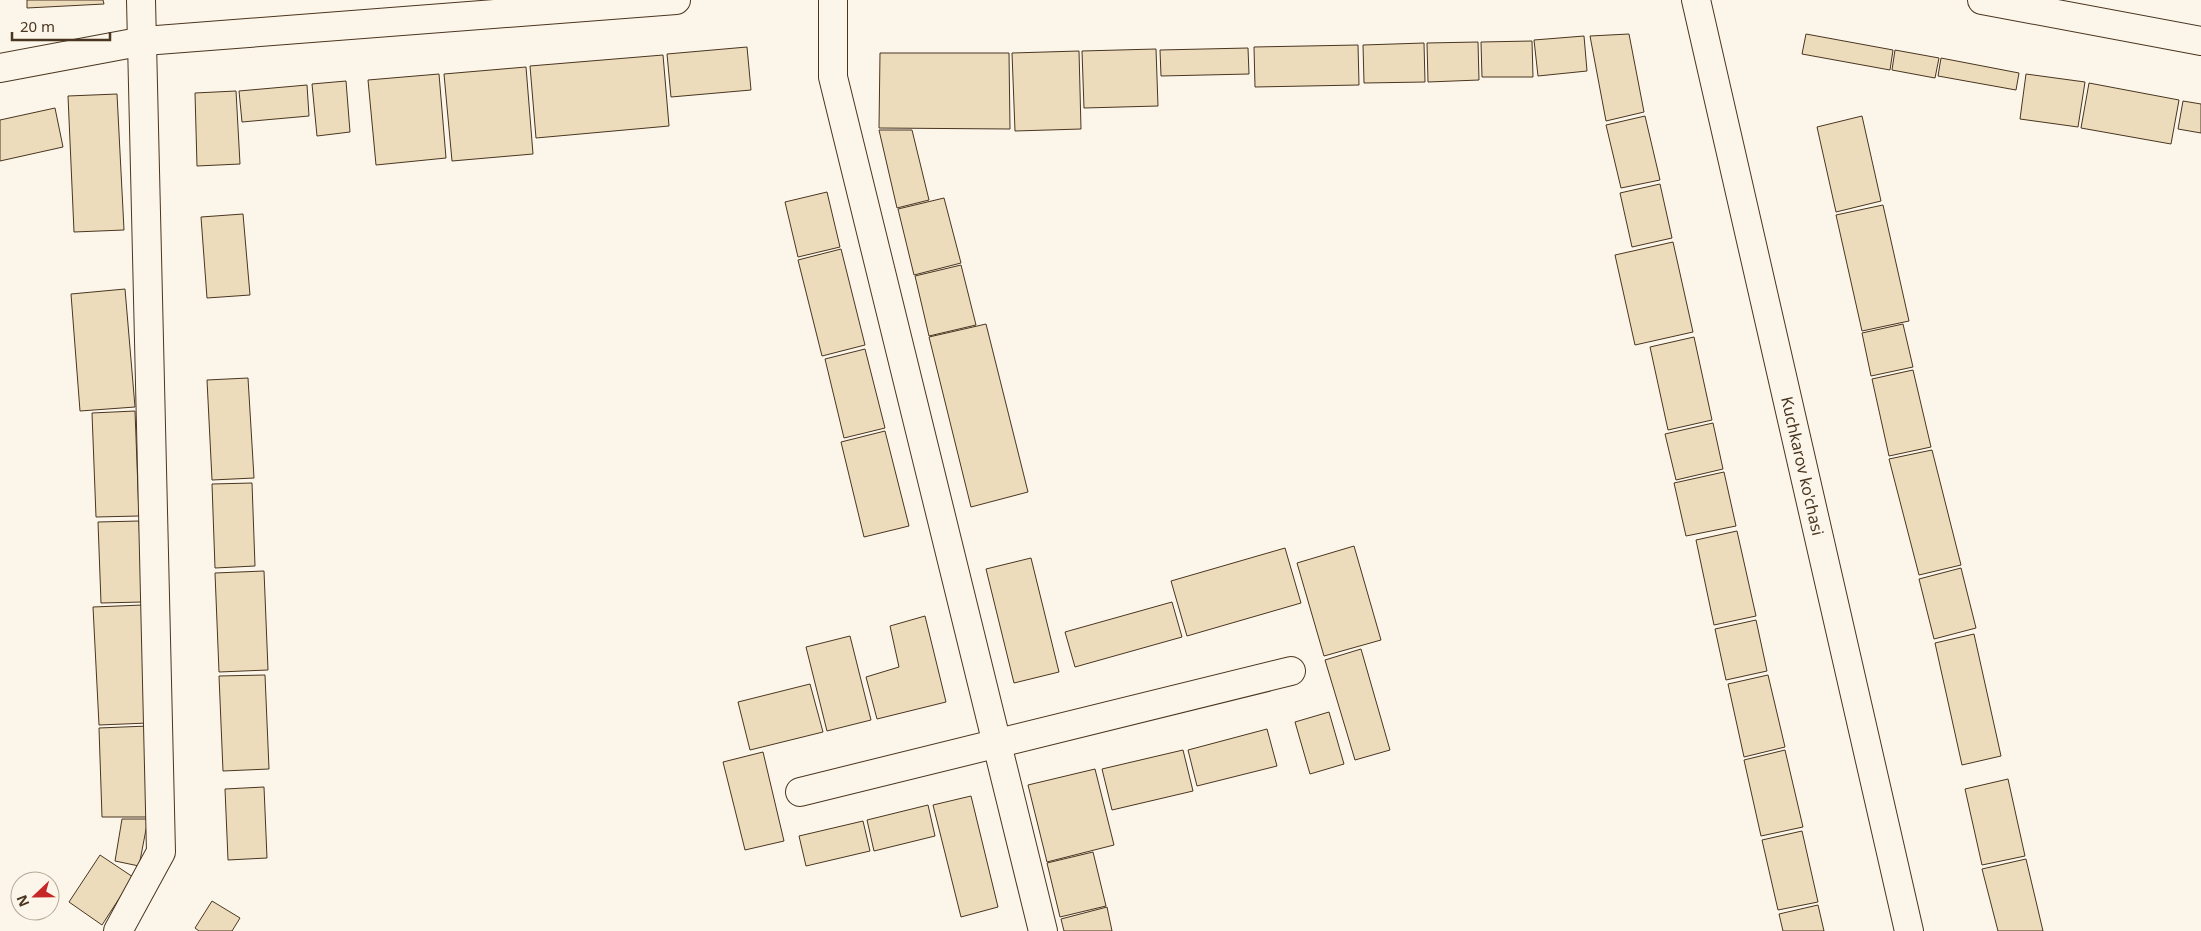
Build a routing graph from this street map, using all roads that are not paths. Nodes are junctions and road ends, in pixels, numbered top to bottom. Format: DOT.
graph roads {
  1 [pos="141,0"];
  2 [pos="676,0"];
  3 [pos="833,0"];
  4 [pos="1696,0"];
  5 [pos="1982,0"];
  6 [pos="144,41"];
  7 [pos="2201,41"];
  8 [pos="0,68"];
  9 [pos="1291,671"];
  10 [pos="997,743"];
  11 [pos="800,792"];
  12 [pos="118,931"];
  13 [pos="1042,931"];
  14 [pos="1908,931"];
  1 -- 6 [label="street"];
  2 -- 6 [label="street"];
  3 -- 10 [label="street"];
  4 -- 14 [label="street, Kuchkarov ko'chasi"];
  5 -- 7 [label="street"];
  6 -- 8 [label="street"];
  6 -- 12 [label="street"];
  9 -- 10 [label="street"];
  10 -- 11 [label="street"];
  10 -- 13 [label="street"];
}
